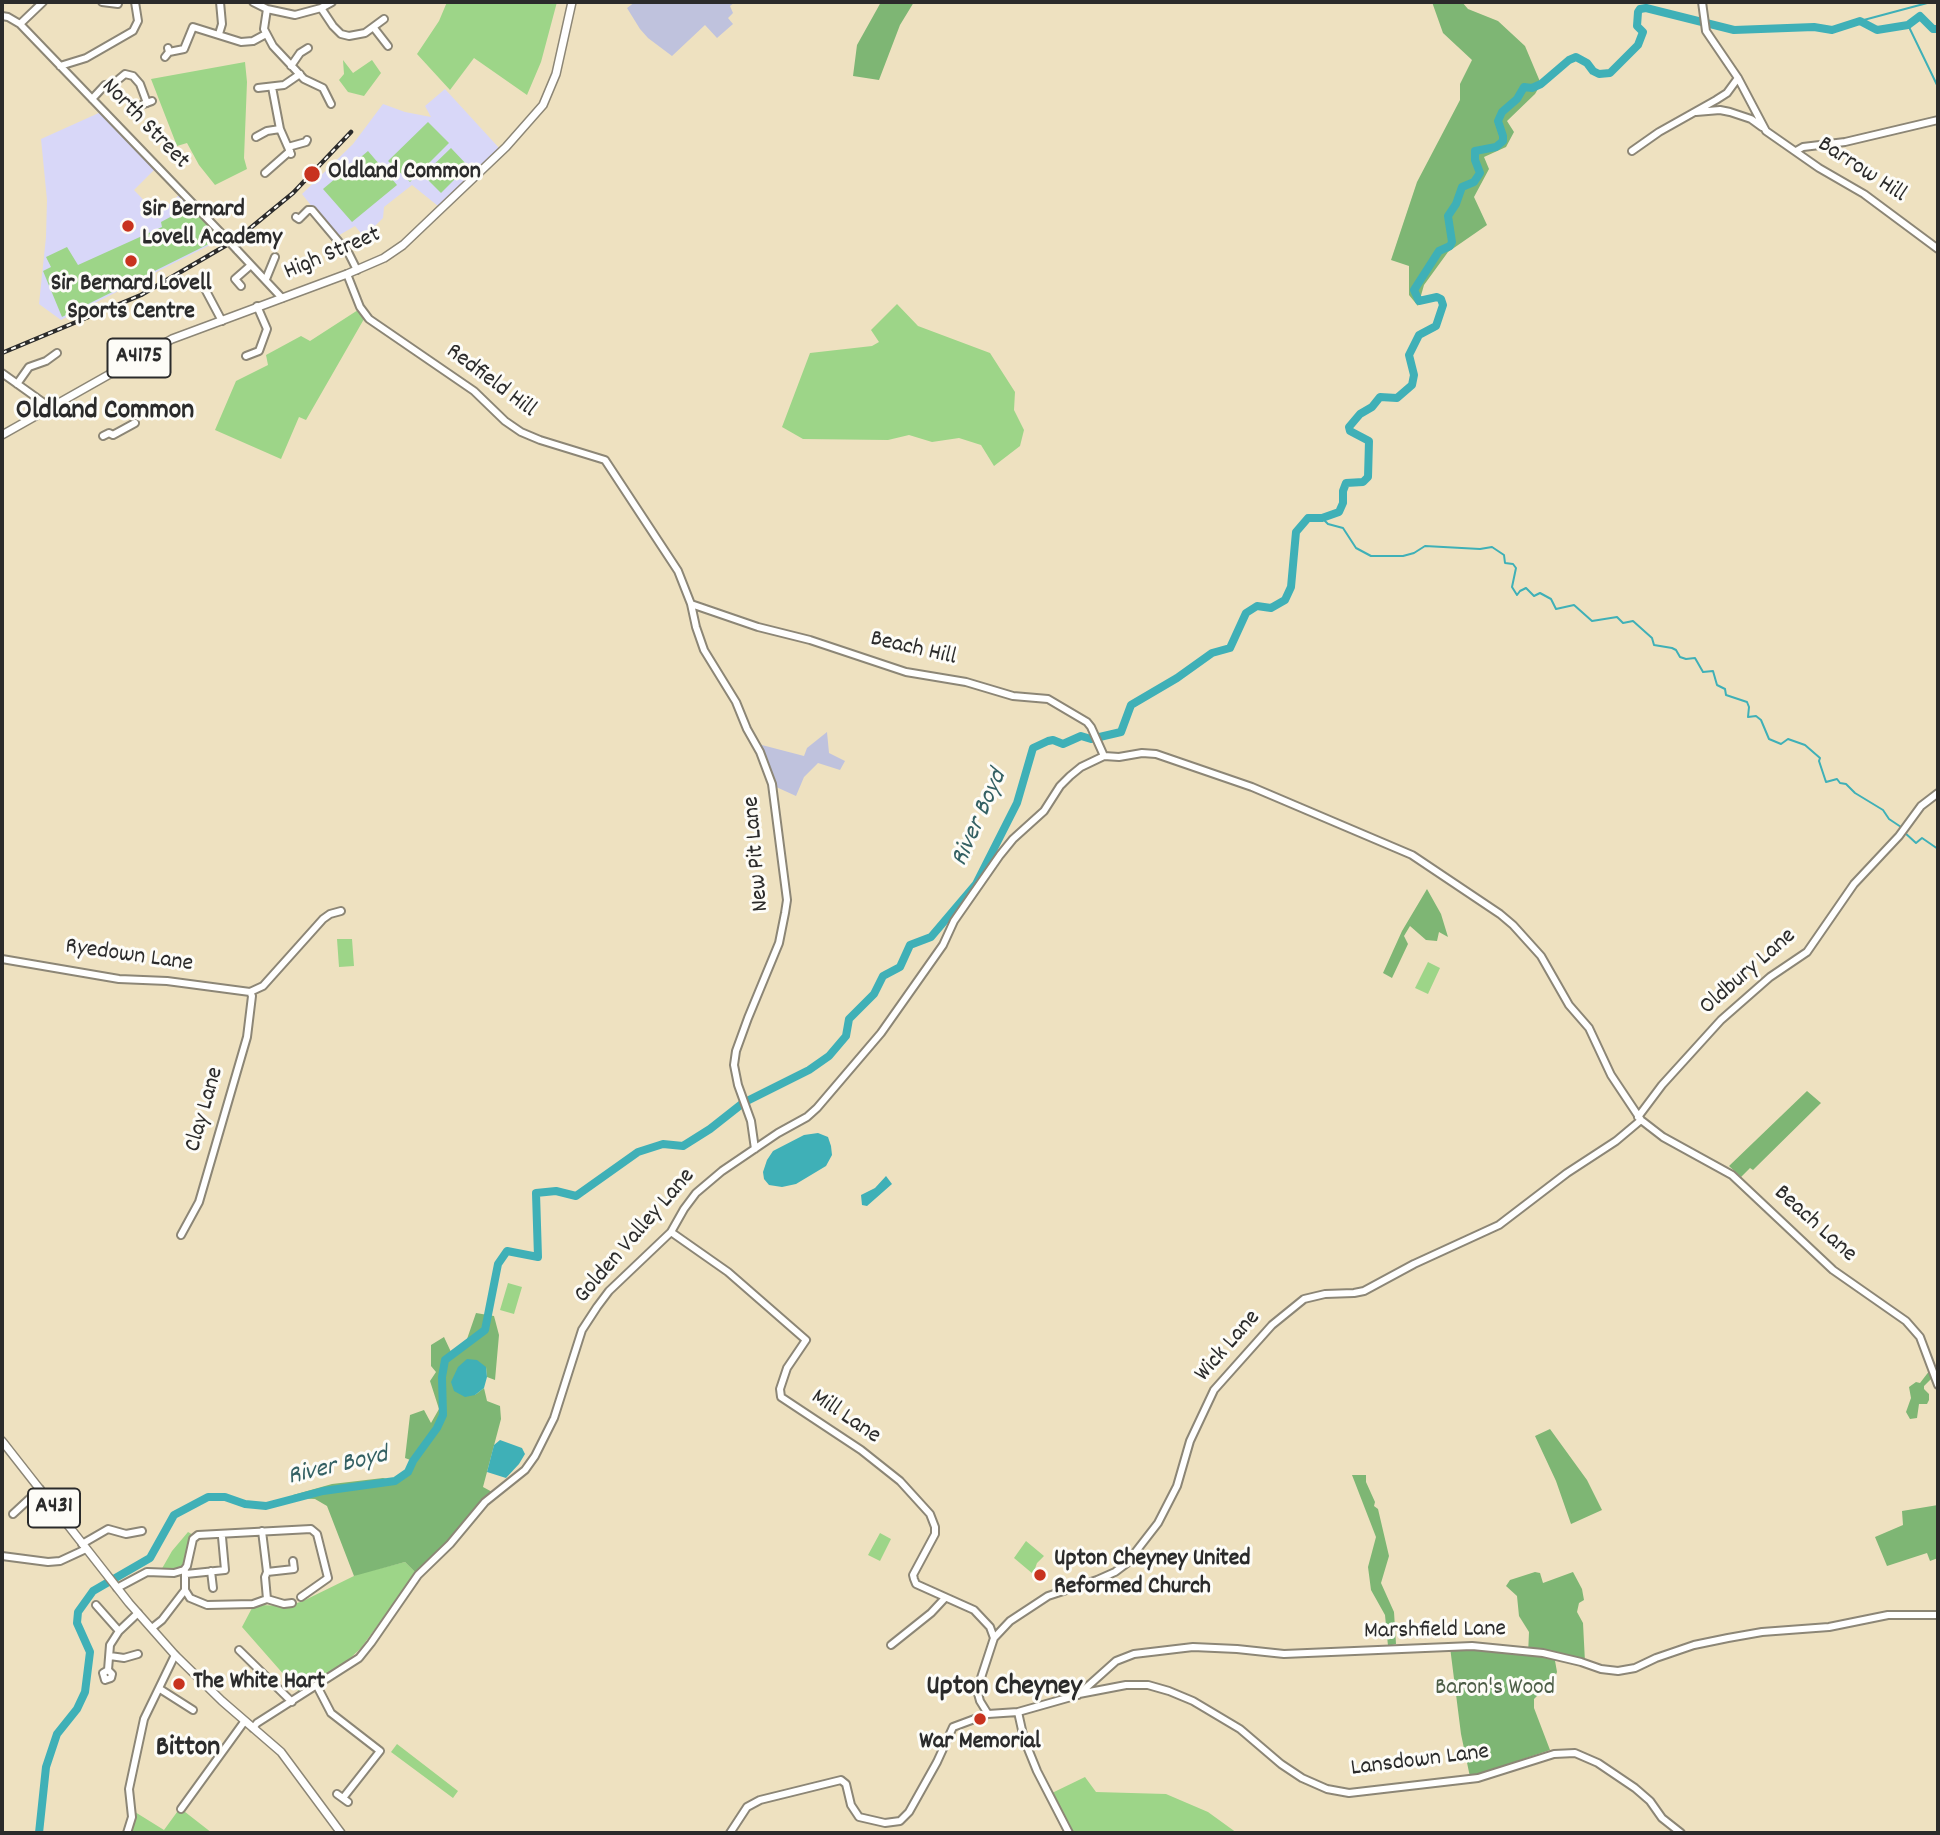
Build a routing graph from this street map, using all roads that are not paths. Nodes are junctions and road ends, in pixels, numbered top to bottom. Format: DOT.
graph roads {
  1 [pos="43,2"];
  2 [pos="102,2"];
  3 [pos="135,2"];
  4 [pos="219,2"];
  5 [pos="253,2"];
  6 [pos="332,2"];
  7 [pos="572,2"];
  8 [pos="1702,2"];
  9 [pos="118,4"];
  10 [pos="321,8"];
  11 [pos="268,9"];
  12 [pos="2,16"];
  13 [pos="384,19"];
  14 [pos="20,24"];
  15 [pos="374,28"];
  16 [pos="219,34"];
  17 [pos="266,34"];
  18 [pos="388,46"];
  19 [pos="308,48"];
  20 [pos="168,52"];
  21 [pos="60,66"];
  22 [pos="291,66"];
  23 [pos="300,74"];
  24 [pos="1738,78"];
  25 [pos="329,81"];
  26 [pos="310,83"];
  27 [pos="272,87"];
  28 [pos="258,88"];
  29 [pos="323,88"];
  30 [pos="304,91"];
  31 [pos="92,99"];
  32 [pos="146,103"];
  33 [pos="331,104"];
  34 [pos="1695,113"];
  35 [pos="1938,120"];
  36 [pos="281,129"];
  37 [pos="1768,133"];
  38 [pos="256,137"];
  39 [pos="307,140"];
  40 [pos="1632,150"];
  41 [pos="290,151"];
  42 [pos="1796,151"];
  43 [pos="264,174"];
  44 [pos="296,217"];
  45 [pos="1938,249"];
  46 [pos="275,257"];
  47 [pos="251,265"];
  48 [pos="357,270"];
  49 [pos="347,274"];
  50 [pos="266,279"];
  51 [pos="241,286"];
  52 [pos="205,289"];
  53 [pos="282,298"];
  54 [pos="257,306"];
  55 [pos="222,321"];
  56 [pos="57,353"];
  57 [pos="246,356"];
  58 [pos="2,373"];
  59 [pos="17,384"];
  60 [pos="51,408"];
  61 [pos="135,423"];
  62 [pos="2,433"];
  63 [pos="103,436"];
  64 [pos="691,604"];
  65 [pos="1104,756"];
  66 [pos="1938,793"];
  67 [pos="341,911"];
  68 [pos="2,959"];
  69 [pos="250,992"];
  70 [pos="1639,1119"];
  71 [pos="755,1149"];
  72 [pos="671,1232"];
  73 [pos="181,1235"];
  74 [pos="1938,1385"];
  75 [pos="2,1441"];
  76 [pos="40,1489"];
  77 [pos="13,1514"];
  78 [pos="142,1531"];
  79 [pos="262,1531"];
  80 [pos="222,1537"];
  81 [pos="84,1546"];
  82 [pos="2,1556"];
  83 [pos="293,1561"];
  84 [pos="211,1571"];
  85 [pos="185,1572"];
  86 [pos="267,1572"];
  87 [pos="338,1574"];
  88 [pos="328,1578"];
  89 [pos="116,1587"];
  90 [pos="214,1588"];
  91 [pos="185,1590"];
  92 [pos="301,1597"];
  93 [pos="945,1598"];
  94 [pos="267,1599"];
  95 [pos="292,1603"];
  96 [pos="96,1605"];
  97 [pos="138,1613"];
  98 [pos="1938,1615"];
  99 [pos="152,1629"];
  100 [pos="119,1631"];
  101 [pos="994,1638"];
  102 [pos="891,1645"];
  103 [pos="239,1650"];
  104 [pos="138,1654"];
  105 [pos="175,1655"];
  106 [pos="110,1656"];
  107 [pos="108,1671"];
  108 [pos="317,1686"];
  109 [pos="160,1689"];
  110 [pos="1077,1695"];
  111 [pos="292,1702"];
  112 [pos="193,1710"];
  113 [pos="1018,1712"];
  114 [pos="988,1714"];
  115 [pos="244,1722"];
  116 [pos="253,1728"];
  117 [pos="343,1798"];
  118 [pos="181,1810"];
  119 [pos="885,1823"];
  120 [pos="127,1833"];
  121 [pos="341,1833"];
  122 [pos="730,1833"];
  123 [pos="886,1833"];
  124 [pos="1069,1833"];
  125 [pos="1681,1833"];
  1 -- 14 [label="street"];
  2 -- 9 [label="street"];
  3 -- 21 [label="street"];
  4 -- 16 [label="street"];
  5 -- 11 [label="street"];
  6 -- 10 [label="street"];
  7 -- 48 [label="main road, High Street / A4175"];
  8 -- 24 [label="street"];
  10 -- 11 [label="street"];
  10 -- 15 [label="street"];
  11 -- 17 [label="street"];
  12 -- 14 [label="street, North Street"];
  13 -- 15 [label="street"];
  14 -- 21 [label="street, North Street"];
  15 -- 18 [label="street"];
  16 -- 17 [label="street"];
  16 -- 20 [label="street"];
  17 -- 22 [label="street"];
  19 -- 22 [label="street"];
  21 -- 31 [label="street, North Street"];
  22 -- 23 [label="street"];
  23 -- 26 [label="street"];
  23 -- 27 [label="street"];
  24 -- 34 [label="street"];
  24 -- 37 [label="street"];
  25 -- 29 [label="street"];
  26 -- 29 [label="street"];
  26 -- 30 [label="street"];
  27 -- 28 [label="street"];
  27 -- 36 [label="street"];
  29 -- 33 [label="street"];
  31 -- 32 [label="street"];
  31 -- 47 [label="street, North Street, bridge"];
  34 -- 37 [label="street, Barrow Hill"];
  34 -- 40 [label="street"];
  35 -- 42 [label="street"];
  36 -- 38 [label="street"];
  36 -- 41 [label="street"];
  37 -- 42 [label="street, Barrow Hill"];
  39 -- 41 [label="street"];
  41 -- 43 [label="street"];
  42 -- 45 [label="street, Barrow Hill"];
  44 -- 48 [label="street"];
  46 -- 50 [label="street"];
  47 -- 50 [label="street, North Street"];
  47 -- 51 [label="street"];
  48 -- 49 [label="main road, High Street / A4175"];
  49 -- 53 [label="main road, High Street / A4175"];
  49 -- 64 [label="street, Redfield Hill"];
  50 -- 53 [label="street, North Street"];
  52 -- 55 [label="street"];
  53 -- 54 [label="main road, High Street / A4175"];
  54 -- 55 [label="main road, High Street / A4175"];
  54 -- 57 [label="street"];
  55 -- 60 [label="main road, High Street / A4175"];
  56 -- 59 [label="street"];
  58 -- 59 [label="street"];
  59 -- 60 [label="street"];
  60 -- 62 [label="main road, High Street / A4175"];
  61 -- 63 [label="street"];
  64 -- 65 [label="street, Beach Hill"];
  64 -- 71 [label="street, New Pit Lane"];
  65 -- 70 [label="street"];
  65 -- 71 [label="street, Golden Valley Lane"];
  66 -- 70 [label="street, Oldbury Lane"];
  67 -- 69 [label="street"];
  68 -- 69 [label="street, Ryedown Lane"];
  69 -- 73 [label="street, Clay Lane"];
  70 -- 74 [label="street, Beach Lane"];
  70 -- 101 [label="street, Wick Lane"];
  71 -- 72 [label="street, Golden Valley Lane"];
  72 -- 93 [label="street, Mill Lane"];
  72 -- 108 [label="street, Golden Valley Lane"];
  75 -- 76 [label="main road, A431"];
  76 -- 77 [label="street"];
  76 -- 81 [label="main road, A431"];
  78 -- 81 [label="street"];
  79 -- 85 [label="street"];
  79 -- 86 [label="street"];
  79 -- 88 [label="street"];
  80 -- 84 [label="street"];
  81 -- 82 [label="street"];
  81 -- 89 [label="main road, A431"];
  83 -- 86 [label="street"];
  84 -- 85 [label="street"];
  84 -- 90 [label="street"];
  85 -- 89 [label="street"];
  85 -- 91 [label="street"];
  86 -- 94 [label="street"];
  87 -- 88 [label="street"];
  88 -- 92 [label="street"];
  89 -- 97 [label="main road, A431"];
  91 -- 94 [label="street"];
  91 -- 99 [label="street"];
  93 -- 101 [label="street, Mill Lane"];
  93 -- 102 [label="street"];
  94 -- 95 [label="street"];
  96 -- 100 [label="street"];
  97 -- 99 [label="main road, A431"];
  97 -- 100 [label="street"];
  98 -- 110 [label="street, Marshfield Lane"];
  99 -- 105 [label="main road, A431"];
  100 -- 106 [label="street"];
  101 -- 114 [label="street, Wick Lane"];
  103 -- 111 [label="street"];
  104 -- 106 [label="street"];
  105 -- 109 [label="street"];
  105 -- 115 [label="main road, A431"];
  106 -- 107 [label="street"];
  108 -- 111 [label="street, Golden Valley Lane"];
  108 -- 117 [label="street"];
  109 -- 112 [label="street"];
  109 -- 120 [label="street"];
  110 -- 113 [label="street, Marshfield Lane"];
  110 -- 125 [label="street, Lansdown Lane"];
  111 -- 116 [label="street, Golden Valley Lane"];
  113 -- 114 [label="street, Marshfield Lane"];
  113 -- 124 [label="street"];
  114 -- 119 [label="street, Marshfield Lane"];
  115 -- 116 [label="main road, A431"];
  115 -- 118 [label="street"];
  116 -- 121 [label="main road, A431"];
  119 -- 122 [label="street"];
  119 -- 123 [label="street"];
}
